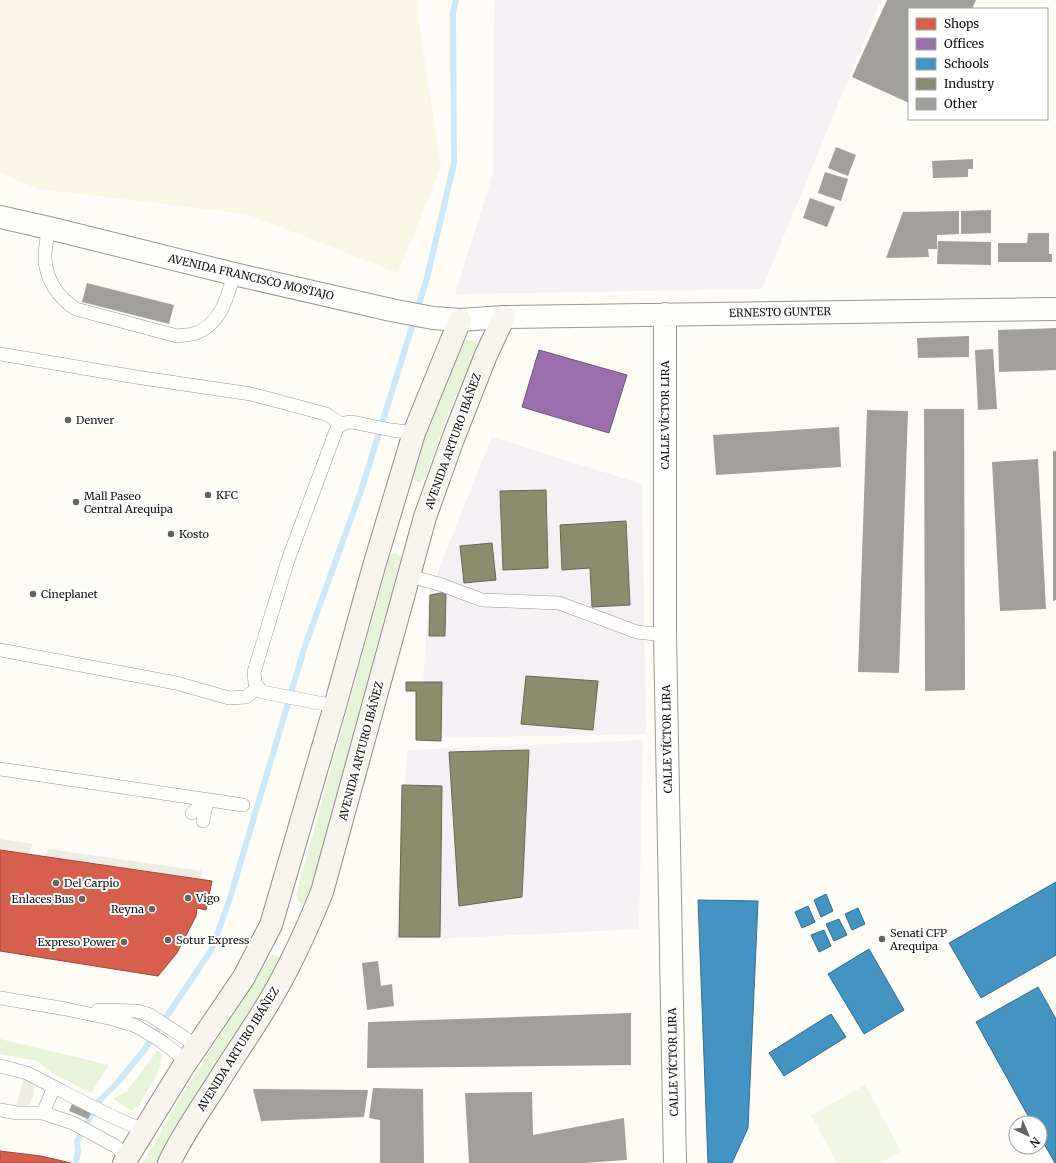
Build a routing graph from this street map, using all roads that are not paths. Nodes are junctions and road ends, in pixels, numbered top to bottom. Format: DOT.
graph roads {
  1 [pos="0,217"];
  2 [pos="49,228"];
  3 [pos="234,274"];
  4 [pos="1056,309"];
  5 [pos="666,314"];
  6 [pos="504,317"];
  7 [pos="460,320"];
  8 [pos="0,354"];
  9 [pos="347,423"];
  10 [pos="414,433"];
  11 [pos="391,510"];
  12 [pos="425,517"];
  13 [pos="409,576"];
  14 [pos="665,635"];
  15 [pos="0,650"];
  16 [pos="260,690"];
  17 [pos="335,706"];
  18 [pos="0,769"];
  19 [pos="207,800"];
  20 [pos="243,805"];
  21 [pos="192,813"];
  22 [pos="203,821"];
  23 [pos="271,925"];
  24 [pos="304,936"];
  25 [pos="0,998"];
  26 [pos="66,1009"];
  27 [pos="192,1053"];
  28 [pos="0,1066"];
  29 [pos="54,1087"];
  30 [pos="0,1110"];
  31 [pos="43,1113"];
  32 [pos="143,1130"];
  33 [pos="126,1160"];
  34 [pos="169,1163"];
  35 [pos="674,1163"];
  1 -- 2 [label="street, AVENIDA FRANCISCO MOSTAJO"];
  2 -- 3 [label="street, AVENIDA FRANCISCO MOSTAJO"];
  2 -- 3 [label="lane"];
  3 -- 7 [label="street, AVENIDA FRANCISCO MOSTAJO"];
  4 -- 5 [label="street, ERNESTO GUNTER"];
  5 -- 6 [label="street, ERNESTO GUNTER"];
  5 -- 14 [label="street, CALLE VÍCTOR LIRA"];
  6 -- 7 [label="street, AVENIDA FRANCISCO MOSTAJO"];
  6 -- 12 [label="main road, AVENIDA ARTURO IBÁÑEZ"];
  7 -- 10 [label="main road"];
  8 -- 9 [label="lane"];
  9 -- 10 [label="lane"];
  9 -- 16 [label="lane"];
  10 -- 11 [label="main road"];
  11 -- 12 [label="main road"];
  11 -- 17 [label="main road"];
  12 -- 13 [label="main road, AVENIDA ARTURO IBÁÑEZ"];
  13 -- 14 [label="lane"];
  13 -- 24 [label="main road, AVENIDA ARTURO IBÁÑEZ"];
  14 -- 35 [label="street, CALLE VÍCTOR LIRA"];
  15 -- 16 [label="lane"];
  16 -- 17 [label="lane"];
  17 -- 23 [label="main road"];
  18 -- 19 [label="lane"];
  19 -- 20 [label="lane"];
  19 -- 21 [label="lane"];
  19 -- 22 [label="lane"];
  23 -- 24 [label="main road"];
  23 -- 27 [label="main road"];
  24 -- 34 [label="main road, AVENIDA ARTURO IBÁÑEZ"];
  25 -- 26 [label="lane"];
  26 -- 27 [label="lane"];
  26 -- 27 [label="lane"];
  27 -- 32 [label="main road"];
  28 -- 29 [label="lane"];
  29 -- 31 [label="lane"];
  29 -- 32 [label="lane"];
  30 -- 31 [label="lane"];
  31 -- 33 [label="lane"];
  32 -- 33 [label="main road"];
}
